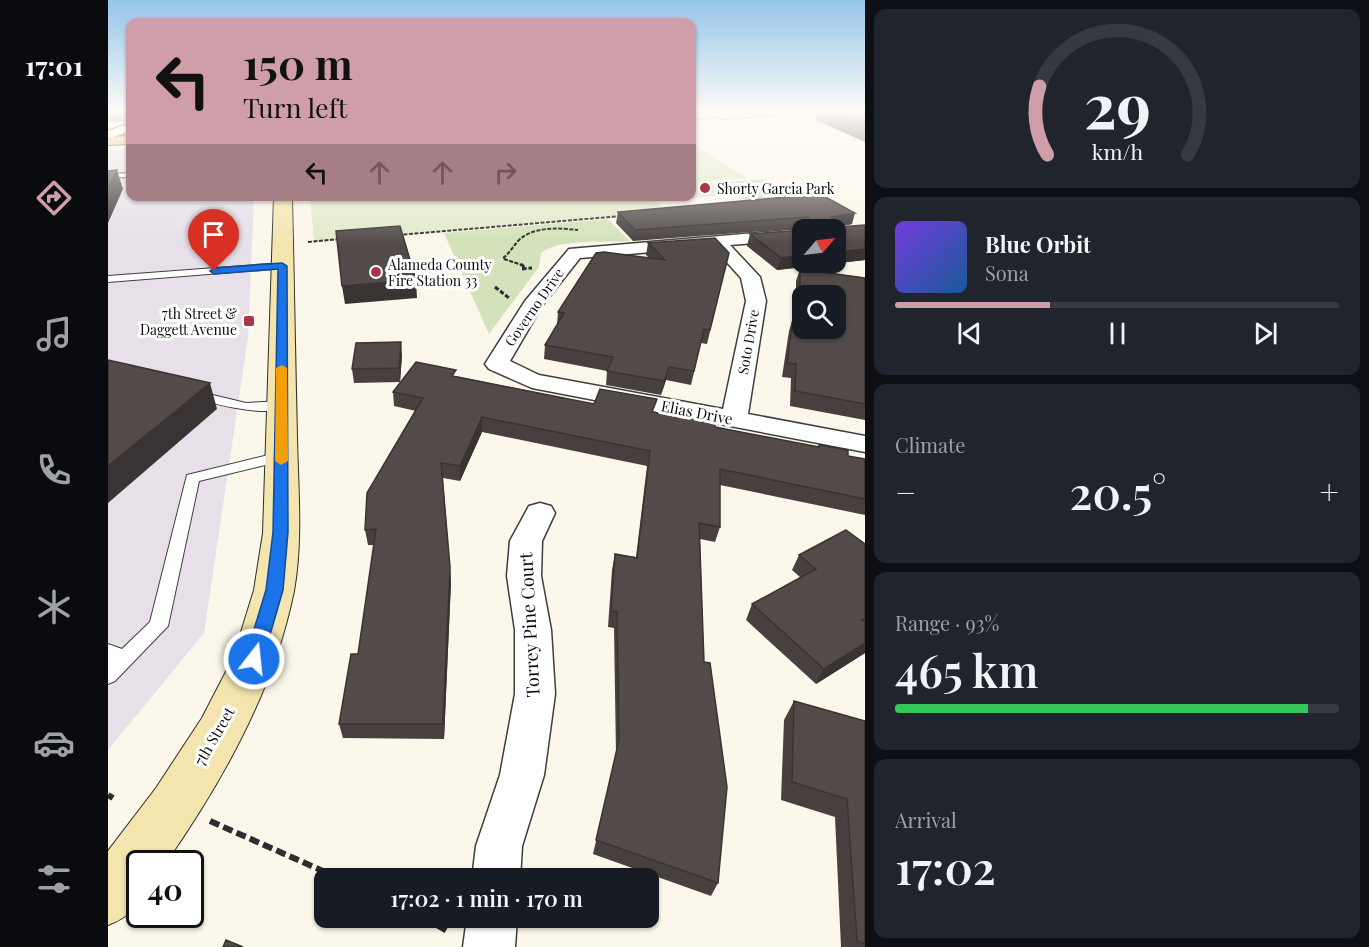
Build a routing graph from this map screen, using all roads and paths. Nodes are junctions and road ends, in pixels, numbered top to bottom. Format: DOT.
graph roads {
  1 [pos="126,175"];
  2 [pos="108,176"];
  3 [pos="283,201"];
  4 [pos="624,216"];
  5 [pos="544,223"];
  6 [pos="548,230"];
  7 [pos="389,235"];
  8 [pos="792,235"];
  9 [pos="342,239"];
  10 [pos="717,241"];
  11 [pos="282,255"];
  12 [pos="503,258"];
  13 [pos="526,269"];
  14 [pos="108,279"];
  15 [pos="497,364"];
  16 [pos="183,392"];
  17 [pos="282,405"];
  18 [pos="734,419"];
  19 [pos="865,444"];
  20 [pos="281,457"];
  21 [pos="540,513"];
  22 [pos="117,655"];
  23 [pos="108,675"];
  24 [pos="174,806"];
  25 [pos="316,868"];
  26 [pos="497,868"];
  27 [pos="108,897"];
  28 [pos="491,928"];
  29 [pos="489,947"];
  1 -- 2 [label="lane"];
  3 -- 11 [label="street, 7th Street"];
  4 -- 5 [label="path"];
  5 -- 6 [label="path"];
  5 -- 7 [label="path"];
  8 -- 10 [label="street"];
  9 -- 11 [label="path"];
  10 -- 15 [label="street, Governo Drive"];
  10 -- 18 [label="street, Soto Drive"];
  11 -- 14 [label="lane"];
  11 -- 17 [label="street, 7th Street"];
  12 -- 13 [label="path"];
  15 -- 18 [label="street, Elias Drive"];
  16 -- 17 [label="lane"];
  17 -- 20 [label="street, 7th Street"];
  18 -- 19 [label="street, Elias Drive"];
  20 -- 22 [label="lane"];
  20 -- 24 [label="street, 7th Street"];
  21 -- 26 [label="street, Torrey Pine Court"];
  22 -- 23 [label="lane"];
  24 -- 25 [label="path"];
  24 -- 27 [label="street, 7th Street"];
  28 -- 29 [label="street"];
}
